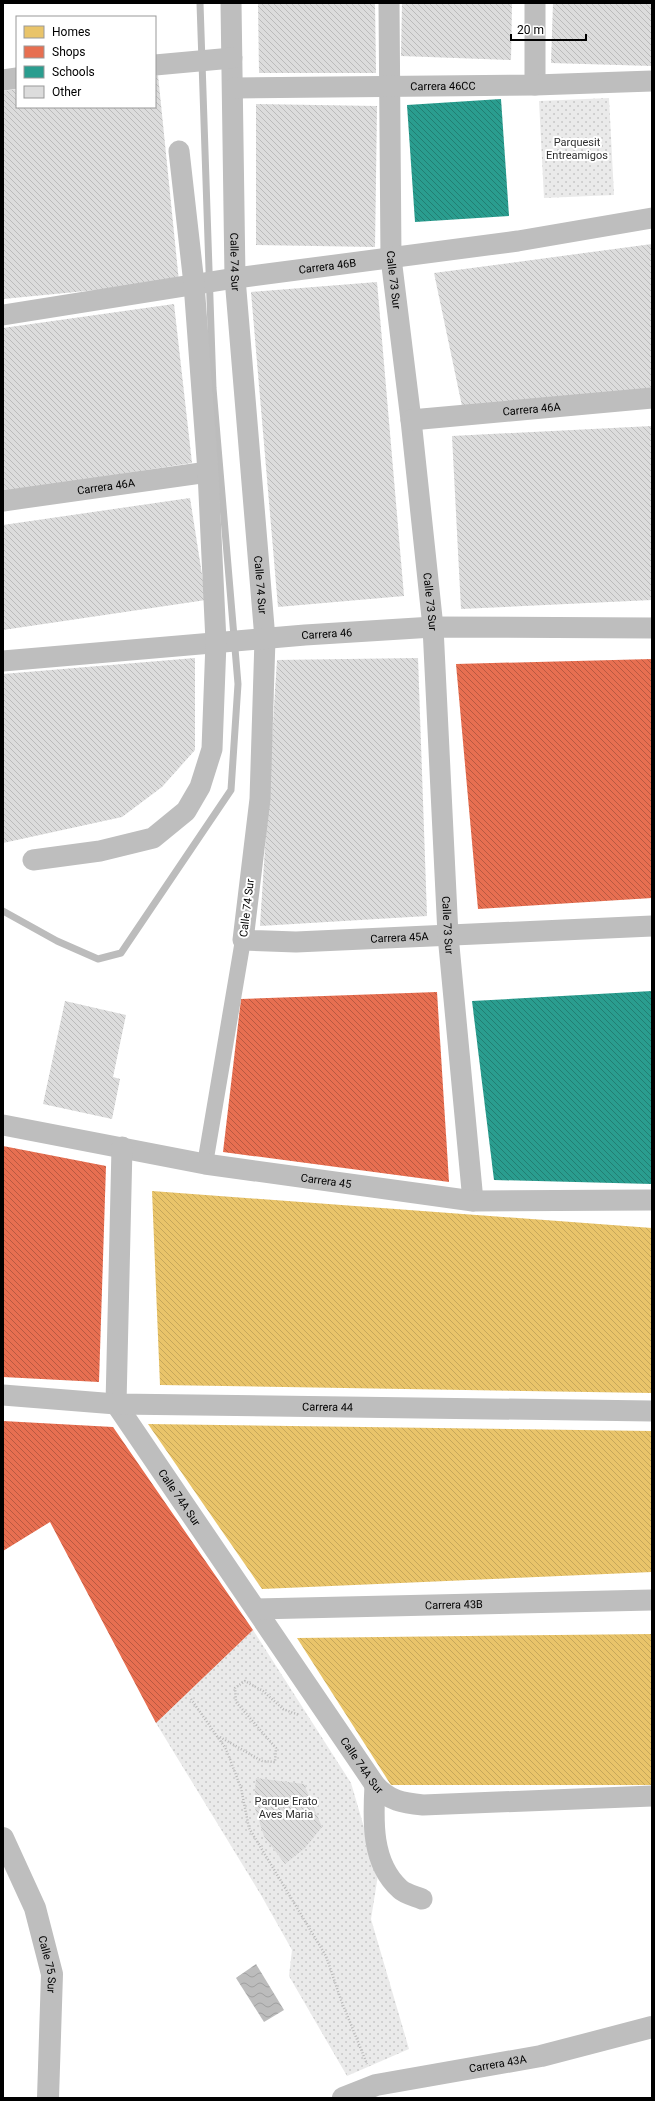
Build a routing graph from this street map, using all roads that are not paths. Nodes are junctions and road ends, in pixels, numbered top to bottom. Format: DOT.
graph roads {
  1 [pos="231,3"];
  2 [pos="389,3"];
  3 [pos="535,3"];
  4 [pos="223,58"];
  5 [pos="163,64"];
  6 [pos="16,78"];
  7 [pos="3,80"];
  8 [pos="652,81"];
  9 [pos="535,85"];
  10 [pos="388,86"];
  11 [pos="234,88"];
  12 [pos="179,151"];
  13 [pos="652,218"];
  14 [pos="391,258"];
  15 [pos="232,278"];
  16 [pos="197,284"];
  17 [pos="3,315"];
  18 [pos="652,398"];
  19 [pos="412,420"];
  20 [pos="208,472"];
  21 [pos="3,501"];
  22 [pos="433,627"];
  23 [pos="652,628"];
  24 [pos="257,639"];
  25 [pos="220,642"];
  26 [pos="3,661"];
  27 [pos="33,860"];
  28 [pos="652,926"];
  29 [pos="448,935"];
  30 [pos="243,940"];
  31 [pos="3,1125"];
  32 [pos="122,1147"];
  33 [pos="205,1164"];
  34 [pos="652,1200"];
  35 [pos="473,1201"];
  36 [pos="3,1395"];
  37 [pos="116,1404"];
  38 [pos="652,1411"];
  39 [pos="652,1600"];
  40 [pos="256,1608"];
  41 [pos="375,1785"];
  42 [pos="652,1796"];
  43 [pos="3,1838"];
  44 [pos="422,1899"];
  45 [pos="652,2027"];
  46 [pos="48,2098"];
  47 [pos="343,2098"];
  1 -- 4 [label="street, Calle 74 Sur"];
  2 -- 10 [label="street, Calle 73 Sur"];
  3 -- 9 [label="street"];
  4 -- 5 [label="street"];
  4 -- 11 [label="street, Calle 74 Sur"];
  6 -- 7 [label="street"];
  8 -- 9 [label="street, Carrera 46CC"];
  9 -- 10 [label="street, Carrera 46CC"];
  10 -- 11 [label="street, Carrera 46CC"];
  10 -- 14 [label="street, Calle 73 Sur"];
  11 -- 15 [label="street, Calle 74 Sur"];
  12 -- 16 [label="street"];
  13 -- 14 [label="street, Carrera 46B"];
  14 -- 15 [label="street, Carrera 46B"];
  14 -- 19 [label="street, Calle 73 Sur"];
  15 -- 16 [label="street, Carrera 46B"];
  15 -- 24 [label="street, Calle 74 Sur"];
  16 -- 17 [label="street, Carrera 46B"];
  16 -- 20 [label="street"];
  18 -- 19 [label="street, Carrera 46A"];
  19 -- 22 [label="street, Calle 73 Sur"];
  20 -- 21 [label="street, Carrera 46A"];
  20 -- 25 [label="street"];
  22 -- 23 [label="street, Carrera 46"];
  22 -- 24 [label="street, Carrera 46"];
  22 -- 29 [label="street, Calle 73 Sur"];
  24 -- 25 [label="street, Carrera 46"];
  24 -- 30 [label="street, Calle 74 Sur"];
  25 -- 26 [label="street, Carrera 46"];
  25 -- 27 [label="street"];
  28 -- 29 [label="street, Carrera 45A"];
  29 -- 30 [label="street, Carrera 45A"];
  29 -- 35 [label="street, Calle 73 Sur"];
  30 -- 33 [label="street, Calle 74 Sur"];
  31 -- 32 [label="street, Carrera 45"];
  32 -- 33 [label="street, Carrera 45"];
  32 -- 37 [label="street"];
  33 -- 35 [label="street, Carrera 45"];
  34 -- 35 [label="street, Carrera 45"];
  36 -- 37 [label="street, Carrera 44"];
  37 -- 38 [label="street, Carrera 44"];
  37 -- 40 [label="street, Calle 74A Sur"];
  39 -- 40 [label="street, Carrera 43B"];
  40 -- 41 [label="street, Calle 74A Sur"];
  41 -- 42 [label="street, Calle 74A Sur"];
  41 -- 44 [label="street"];
  43 -- 46 [label="street, Calle 75 Sur"];
  45 -- 47 [label="street, Carrera 43A"];
}
